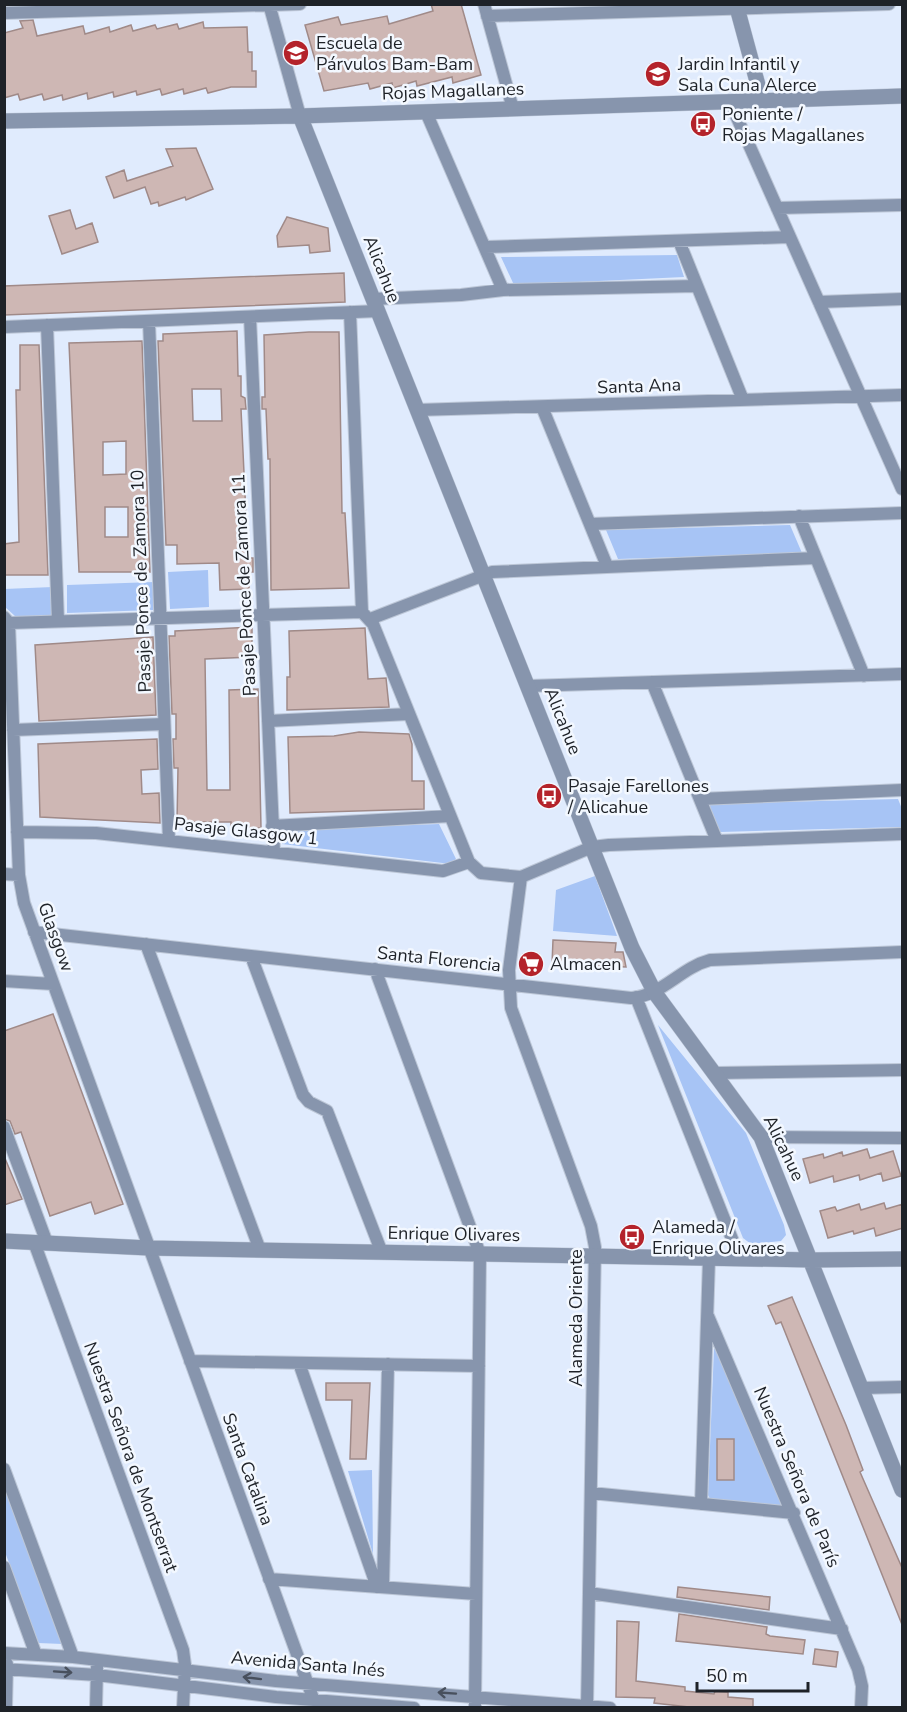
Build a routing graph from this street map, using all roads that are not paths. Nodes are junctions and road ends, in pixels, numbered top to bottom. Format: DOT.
graph roads {
  1 [pos="300,4"];
  2 [pos="889,4"];
  3 [pos="269,5"];
  4 [pos="824,6"];
  5 [pos="737,7"];
  6 [pos="486,10"];
  7 [pos="4,13"];
  8 [pos="903,96"];
  9 [pos="762,100"];
  10 [pos="729,102"];
  11 [pos="513,109"];
  12 [pos="426,112"];
  13 [pos="300,116"];
  14 [pos="4,121"];
  15 [pos="903,205"];
  16 [pos="777,208"];
  17 [pos="789,237"];
  18 [pos="679,241"];
  19 [pos="486,247"];
  20 [pos="697,286"];
  21 [pos="503,290"];
  22 [pos="903,299"];
  23 [pos="819,302"];
  24 [pos="375,305"];
  25 [pos="351,312"];
  26 [pos="250,316"];
  27 [pos="149,321"];
  28 [pos="47,325"];
  29 [pos="4,327"];
  30 [pos="903,395"];
  31 [pos="861,396"];
  32 [pos="743,400"];
  33 [pos="542,407"];
  34 [pos="417,410"];
  35 [pos="903,489"];
  36 [pos="903,513"];
  37 [pos="799,516"];
  38 [pos="590,524"];
  39 [pos="816,558"];
  40 [pos="607,566"];
  41 [pos="483,574"];
  42 [pos="263,614"];
  43 [pos="366,616"];
  44 [pos="160,617"];
  45 [pos="7,620"];
  46 [pos="58,621"];
  47 [pos="903,674"];
  48 [pos="864,676"];
  49 [pos="652,682"];
  50 [pos="528,686"];
  51 [pos="409,714"];
  52 [pos="268,721"];
  53 [pos="164,724"];
  54 [pos="13,730"];
  55 [pos="903,790"];
  56 [pos="700,799"];
  57 [pos="450,816"];
  58 [pos="272,826"];
  59 [pos="17,832"];
  60 [pos="903,834"];
  61 [pos="169,841"];
  62 [pos="717,841"];
  63 [pos="592,847"];
  64 [pos="274,852"];
  65 [pos="469,862"];
  66 [pos="4,874"];
  67 [pos="19,875"];
  68 [pos="521,877"];
  69 [pos="34,932"];
  70 [pos="146,944"];
  71 [pos="903,952"];
  72 [pos="251,956"];
  73 [pos="375,969"];
  74 [pos="4,981"];
  75 [pos="53,984"];
  76 [pos="508,984"];
  77 [pos="655,993"];
  78 [pos="636,997"];
  79 [pos="903,1070"];
  80 [pos="715,1073"];
  81 [pos="4,1127"];
  82 [pos="761,1137"];
  83 [pos="903,1138"];
  84 [pos="4,1241"];
  85 [pos="41,1243"];
  86 [pos="149,1248"];
  87 [pos="260,1250"];
  88 [pos="382,1253"];
  89 [pos="480,1254"];
  90 [pos="596,1257"];
  91 [pos="709,1258"];
  92 [pos="740,1259"];
  93 [pos="903,1259"];
  94 [pos="812,1260"];
  95 [pos="708,1316"];
  96 [pos="190,1361"];
  97 [pos="299,1363"];
  98 [pos="388,1364"];
  99 [pos="479,1366"];
  100 [pos="903,1387"];
  101 [pos="862,1388"];
  102 [pos="4,1469"];
  103 [pos="903,1490"];
  104 [pos="591,1493"];
  105 [pos="701,1504"];
  106 [pos="794,1513"];
  107 [pos="384,1563"];
  108 [pos="369,1564"];
  109 [pos="4,1567"];
  110 [pos="269,1579"];
  111 [pos="380,1587"];
  112 [pos="590,1593"];
  113 [pos="476,1594"];
  114 [pos="842,1629"];
  115 [pos="6,1654"];
  116 [pos="36,1655"];
  117 [pos="73,1657"];
  118 [pos="97,1660"];
  119 [pos="5,1669"];
  120 [pos="185,1670"];
  121 [pos="97,1675"];
  122 [pos="276,1681"];
  123 [pos="307,1683"];
  124 [pos="183,1685"];
  125 [pos="314,1701"];
  126 [pos="475,1701"];
  127 [pos="276,1702"];
  128 [pos="379,1706"];
  129 [pos="587,1706"];
  130 [pos="6,1707"];
  131 [pos="96,1707"];
  132 [pos="183,1707"];
  133 [pos="414,1707"];
  134 [pos="610,1707"];
  135 [pos="861,1707"];
  1 -- 3 [label="street"];
  2 -- 4 [label="street"];
  3 -- 7 [label="street"];
  3 -- 13 [label="street, Alicahue"];
  4 -- 5 [label="street"];
  5 -- 6 [label="street"];
  5 -- 9 [label="street"];
  6 -- 11 [label="street"];
  8 -- 9 [label="street, Rojas Magallanes"];
  9 -- 10 [label="street, Rojas Magallanes"];
  10 -- 11 [label="street, Rojas Magallanes"];
  10 -- 16 [label="street"];
  11 -- 12 [label="street, Rojas Magallanes"];
  12 -- 13 [label="street, Rojas Magallanes"];
  12 -- 19 [label="street"];
  13 -- 14 [label="street, Rojas Magallanes"];
  13 -- 24 [label="street, Alicahue"];
  15 -- 16 [label="street"];
  16 -- 17 [label="street"];
  17 -- 18 [label="street"];
  17 -- 23 [label="street"];
  18 -- 19 [label="street"];
  18 -- 20 [label="street"];
  19 -- 21 [label="street"];
  20 -- 21 [label="street"];
  20 -- 32 [label="street"];
  21 -- 24 [label="street"];
  22 -- 23 [label="street"];
  23 -- 31 [label="street"];
  24 -- 25 [label="street"];
  24 -- 34 [label="street, Alicahue"];
  25 -- 26 [label="street"];
  25 -- 43 [label="street"];
  26 -- 27 [label="street"];
  26 -- 42 [label="street, Pasaje Ponce de Zamora 11"];
  27 -- 28 [label="street"];
  27 -- 44 [label="street, Pasaje Ponce de Zamora 10"];
  28 -- 29 [label="street"];
  28 -- 46 [label="street"];
  30 -- 31 [label="street, Santa Ana"];
  31 -- 32 [label="street, Santa Ana"];
  31 -- 35 [label="street"];
  32 -- 33 [label="street, Santa Ana"];
  33 -- 34 [label="street, Santa Ana"];
  33 -- 38 [label="street"];
  34 -- 41 [label="street, Alicahue"];
  36 -- 37 [label="street"];
  37 -- 38 [label="street"];
  37 -- 39 [label="street"];
  38 -- 40 [label="street"];
  39 -- 40 [label="street"];
  39 -- 48 [label="street"];
  40 -- 41 [label="street"];
  41 -- 43 [label="street"];
  41 -- 50 [label="street, Alicahue"];
  42 -- 43 [label="street"];
  42 -- 44 [label="street"];
  42 -- 52 [label="street, Pasaje Ponce de Zamora 11"];
  43 -- 51 [label="street"];
  44 -- 46 [label="street"];
  44 -- 53 [label="street, Pasaje Ponce de Zamora 10"];
  45 -- 46 [label="street"];
  45 -- 54 [label="street, Glasgow"];
  47 -- 48 [label="street"];
  48 -- 49 [label="street"];
  49 -- 50 [label="street"];
  49 -- 56 [label="street"];
  50 -- 63 [label="street, Alicahue"];
  51 -- 52 [label="street"];
  51 -- 57 [label="street"];
  52 -- 58 [label="street, Pasaje Ponce de Zamora 11"];
  53 -- 54 [label="street"];
  53 -- 61 [label="street, Pasaje Ponce de Zamora 10"];
  54 -- 59 [label="street, Glasgow"];
  55 -- 56 [label="street"];
  56 -- 62 [label="street"];
  57 -- 58 [label="street"];
  57 -- 65 [label="street"];
  58 -- 64 [label="street, Pasaje Ponce de Zamora 11"];
  59 -- 61 [label="street, Pasaje Glasgow 1"];
  59 -- 67 [label="street, Glasgow"];
  60 -- 62 [label="street"];
  61 -- 64 [label="street, Pasaje Glasgow 1"];
  62 -- 63 [label="street"];
  63 -- 68 [label="street"];
  63 -- 77 [label="street, Alicahue"];
  64 -- 65 [label="street, Pasaje Glasgow 1"];
  65 -- 68 [label="street"];
  66 -- 67 [label="street"];
  67 -- 69 [label="street, Glasgow"];
  68 -- 76 [label="street, Alameda Oriente"];
  69 -- 70 [label="street, Santa Florencia"];
  69 -- 75 [label="street, Glasgow"];
  70 -- 72 [label="street, Santa Florencia"];
  70 -- 87 [label="street"];
  71 -- 77 [label="street, Santa Florencia"];
  72 -- 73 [label="street, Santa Florencia"];
  72 -- 88 [label="street"];
  73 -- 76 [label="street, Santa Florencia"];
  73 -- 89 [label="street"];
  74 -- 75 [label="street"];
  75 -- 86 [label="street, Glasgow"];
  76 -- 78 [label="street, Santa Florencia"];
  76 -- 90 [label="street, Alameda Oriente"];
  77 -- 78 [label="street, Santa Florencia"];
  77 -- 80 [label="street, Alicahue"];
  78 -- 92 [label="street"];
  79 -- 80 [label="street"];
  80 -- 82 [label="street, Alicahue"];
  81 -- 85 [label="street, Nuestra Señora de Montserrat"];
  82 -- 83 [label="street"];
  82 -- 94 [label="street, Alicahue"];
  84 -- 85 [label="street, Enrique Olivares"];
  85 -- 86 [label="street, Enrique Olivares"];
  85 -- 120 [label="street, Nuestra Señora de Montserrat"];
  86 -- 87 [label="street, Enrique Olivares"];
  86 -- 96 [label="street, Santa Catalina"];
  87 -- 88 [label="street, Enrique Olivares"];
  88 -- 89 [label="street, Enrique Olivares"];
  89 -- 90 [label="street, Enrique Olivares"];
  89 -- 99 [label="street"];
  90 -- 91 [label="street, Enrique Olivares"];
  90 -- 104 [label="street, Alameda Oriente"];
  91 -- 92 [label="street, Enrique Olivares"];
  91 -- 95 [label="street, Nuestra Señora de París"];
  92 -- 94 [label="street, Enrique Olivares"];
  93 -- 94 [label="street, Enrique Olivares"];
  94 -- 101 [label="street, Alicahue"];
  95 -- 105 [label="street"];
  95 -- 106 [label="street, Nuestra Señora de París"];
  96 -- 97 [label="street"];
  96 -- 110 [label="street, Santa Catalina"];
  97 -- 98 [label="street"];
  97 -- 108 [label="street"];
  98 -- 99 [label="street"];
  98 -- 107 [label="street"];
  99 -- 113 [label="street"];
  100 -- 101 [label="street"];
  101 -- 103 [label="street, Alicahue"];
  102 -- 117 [label="street"];
  104 -- 105 [label="street"];
  104 -- 112 [label="street, Alameda Oriente"];
  105 -- 106 [label="street"];
  106 -- 114 [label="street, Nuestra Señora de París"];
  107 -- 108 [label="street"];
  107 -- 111 [label="street"];
  108 -- 111 [label="street"];
  109 -- 116 [label="street"];
  110 -- 111 [label="street"];
  110 -- 123 [label="street, Santa Catalina"];
  111 -- 113 [label="street"];
  112 -- 114 [label="street"];
  112 -- 129 [label="street, Alameda Oriente"];
  113 -- 126 [label="street"];
  114 -- 135 [label="street, Nuestra Señora de París"];
  115 -- 116 [label="street, Avenida Santa Inés"];
  115 -- 119 [label="street"];
  116 -- 117 [label="street, Avenida Santa Inés"];
  117 -- 118 [label="street, Avenida Santa Inés"];
  118 -- 120 [label="street, Avenida Santa Inés"];
  118 -- 121 [label="street"];
  119 -- 121 [label="street, Avenida Santa Inés, one-way"];
  119 -- 130 [label="street"];
  122 -- 120 [label="street, Avenida Santa Inés, one-way"];
  120 -- 124 [label="street, Nuestra Señora de Montserrat"];
  121 -- 124 [label="street, Avenida Santa Inés"];
  121 -- 131 [label="street"];
  122 -- 123 [label="street, Avenida Santa Inés"];
  122 -- 127 [label="street"];
  123 -- 125 [label="street, Santa Catalina"];
  126 -- 123 [label="street, Avenida Santa Inés, one-way"];
  124 -- 127 [label="street, Avenida Santa Inés"];
  124 -- 132 [label="street, Nuestra Señora de Montserrat"];
  125 -- 127 [label="street, Avenida Santa Inés"];
  125 -- 128 [label="street, Avenida Santa Inés"];
  126 -- 129 [label="street, Avenida Santa Inés"];
  128 -- 133 [label="street, Avenida Santa Inés"];
  129 -- 134 [label="street, Avenida Santa Inés"];
}
